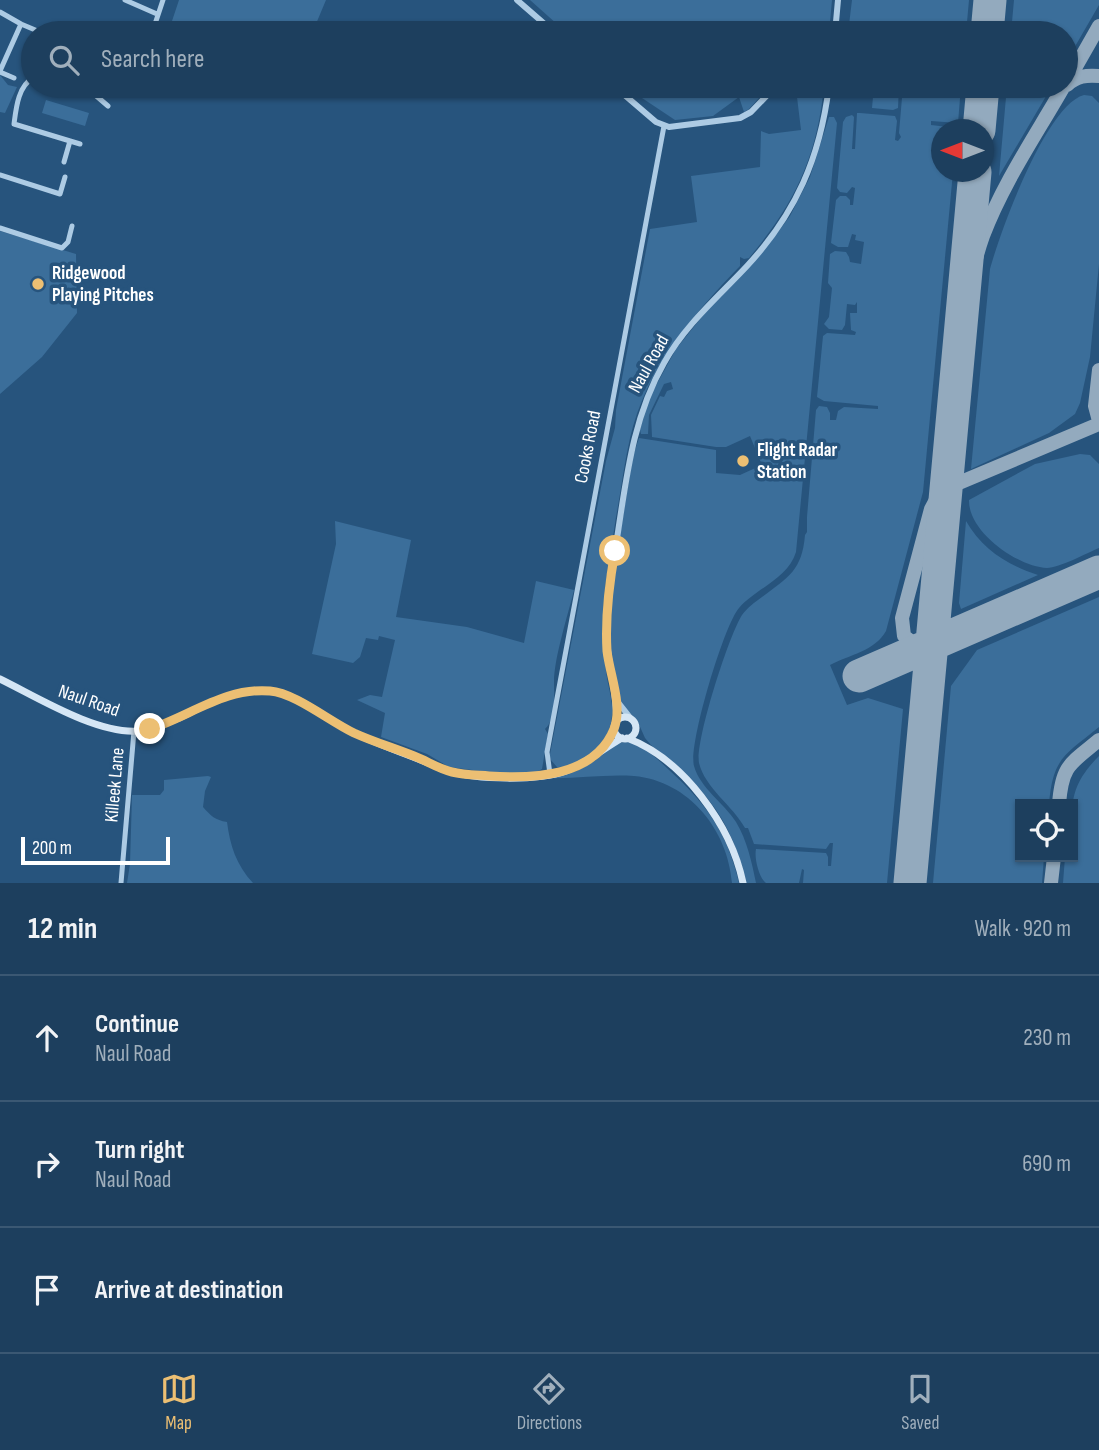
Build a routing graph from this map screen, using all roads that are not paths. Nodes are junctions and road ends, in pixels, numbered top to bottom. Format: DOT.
graph roads {
  1 [pos="125,0"];
  2 [pos="163,0"];
  3 [pos="517,0"];
  4 [pos="838,0"];
  5 [pos="0,12"];
  6 [pos="157,14"];
  7 [pos="155,21"];
  8 [pos="541,21"];
  9 [pos="836,21"];
  10 [pos="21,23"];
  11 [pos="21,26"];
  12 [pos="0,71"];
  13 [pos="14,78"];
  14 [pos="21,93"];
  15 [pos="98,98"];
  16 [pos="629,98"];
  17 [pos="764,98"];
  18 [pos="827,98"];
  19 [pos="108,106"];
  20 [pos="4,122"];
  21 [pos="14,124"];
  22 [pos="664,126"];
  23 [pos="70,141"];
  24 [pos="80,144"];
  25 [pos="64,162"];
  26 [pos="0,176"];
  27 [pos="65,177"];
  28 [pos="60,194"];
  29 [pos="68,196"];
  30 [pos="72,226"];
  31 [pos="0,228"];
  32 [pos="0,679"];
  33 [pos="616,700"];
  34 [pos="632,720"];
  35 [pos="615,725"];
  36 [pos="635,729"];
  37 [pos="134,731"];
  38 [pos="625,738"];
  39 [pos="646,745"];
  40 [pos="603,749"];
  41 [pos="550,774"];
  42 [pos="121,883"];
  43 [pos="743,883"];
  1 -- 6 [label="street"];
  2 -- 6 [label="street"];
  3 -- 8 [label="street"];
  4 -- 9 [label="street"];
  5 -- 10 [label="street"];
  6 -- 7 [label="street"];
  11 -- 12 [label="street"];
  12 -- 13 [label="street"];
  14 -- 21 [label="street"];
  15 -- 19 [label="street"];
  16 -- 22 [label="street"];
  17 -- 22 [label="street"];
  18 -- 33 [label="street, Naul Road"];
  20 -- 21 [label="street"];
  21 -- 23 [label="street"];
  22 -- 41 [label="street, Cooks Road"];
  23 -- 24 [label="street"];
  23 -- 25 [label="street"];
  26 -- 28 [label="street"];
  27 -- 28 [label="street"];
  28 -- 29 [label="street"];
  30 -- 31 [label="street"];
  32 -- 37 [label="main road, Naul Road"];
  33 -- 34 [label="street, Naul Road"];
  33 -- 35 [label="street, Naul Road"];
  34 -- 35 [label="main road"];
  34 -- 36 [label="main road"];
  35 -- 38 [label="main road"];
  35 -- 40 [label="main road, Naul Road"];
  36 -- 38 [label="main road"];
  36 -- 39 [label="main road"];
  37 -- 41 [label="main road, Naul Road"];
  37 -- 42 [label="street, Killeek Lane"];
  38 -- 39 [label="main road"];
  38 -- 40 [label="main road, Naul Road"];
  39 -- 43 [label="main road"];
  40 -- 41 [label="main road, Naul Road"];
}
